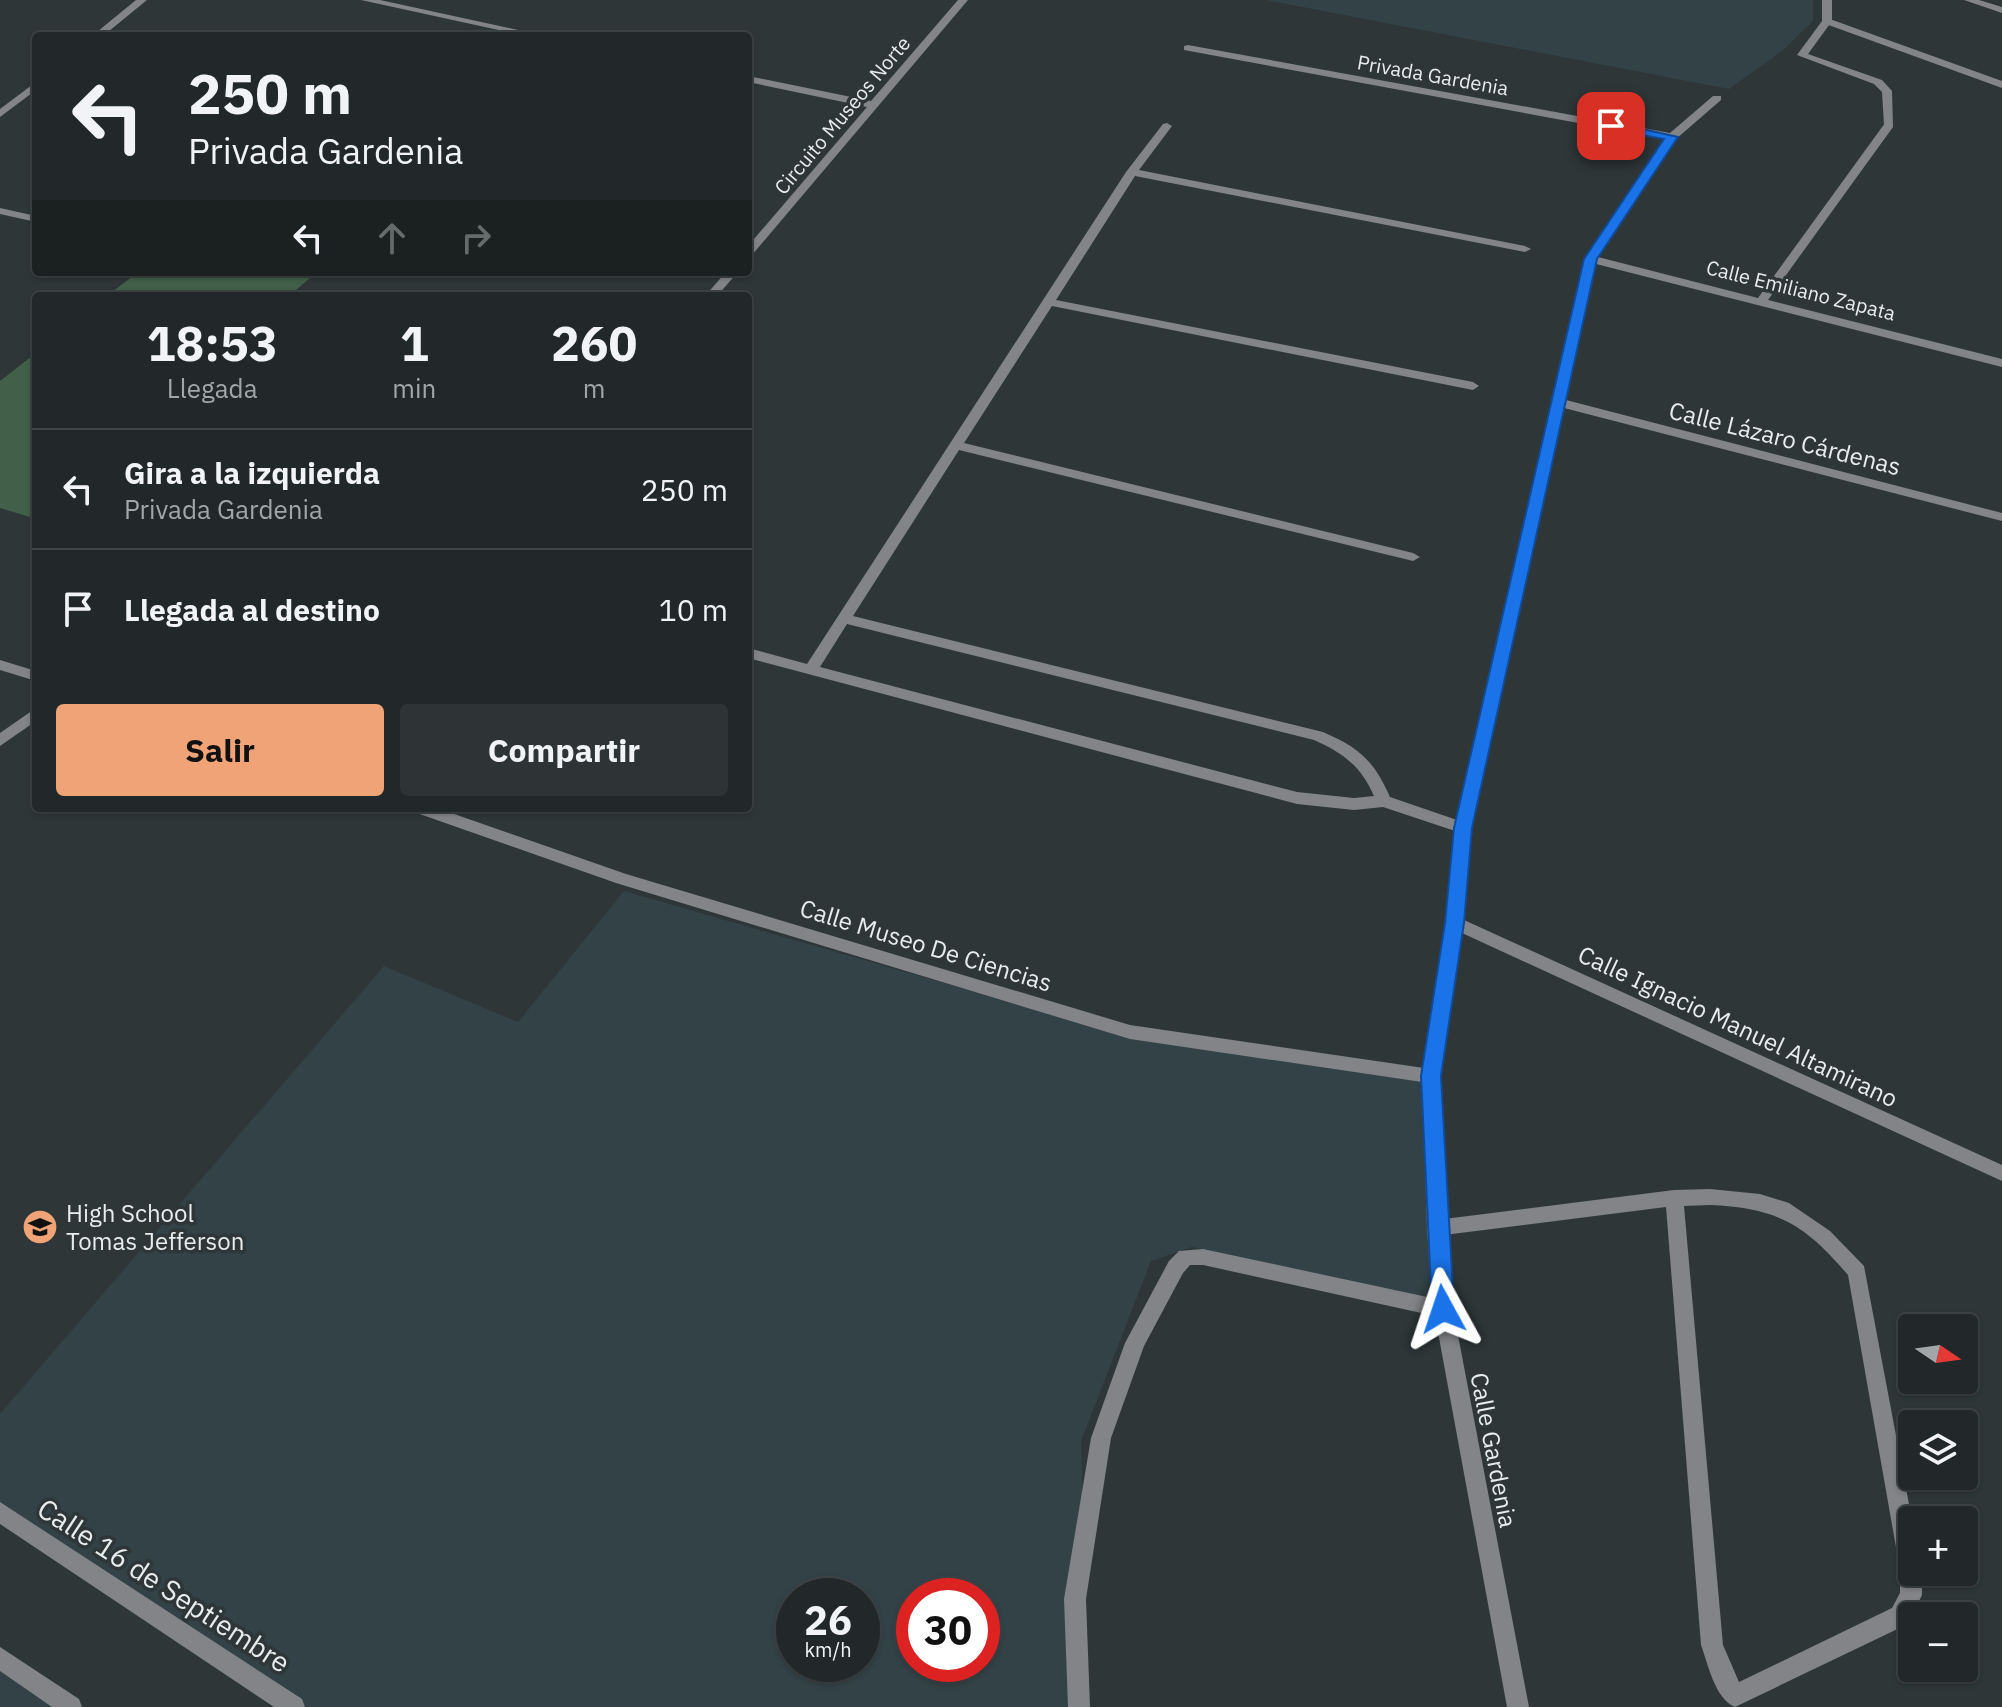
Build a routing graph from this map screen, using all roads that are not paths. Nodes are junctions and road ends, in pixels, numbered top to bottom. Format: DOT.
graph roads {
  1 [pos="142,0"];
  2 [pos="366,0"];
  3 [pos="960,0"];
  4 [pos="1827,0"];
  5 [pos="1969,0"];
  6 [pos="2002,10"];
  7 [pos="1827,21"];
  8 [pos="102,32"];
  9 [pos="522,32"];
  10 [pos="1188,48"];
  11 [pos="752,80"];
  12 [pos="2002,85"];
  13 [pos="32,88"];
  14 [pos="1717,98"];
  15 [pos="874,105"];
  16 [pos="0,114"];
  17 [pos="1167,126"];
  18 [pos="1672,137"];
  19 [pos="1132,172"];
  20 [pos="0,211"];
  21 [pos="32,218"];
  22 [pos="752,230"];
  23 [pos="765,233"];
  24 [pos="752,248"];
  25 [pos="1525,249"];
  26 [pos="1591,259"];
  27 [pos="728,276"];
  28 [pos="714,292"];
  29 [pos="1762,300"];
  30 [pos="1049,302"];
  31 [pos="2002,363"];
  32 [pos="1473,386"];
  33 [pos="1557,402"];
  34 [pos="956,445"];
  35 [pos="2002,517"];
  36 [pos="1413,557"];
  37 [pos="845,619"];
  38 [pos="752,654"];
  39 [pos="0,665"];
  40 [pos="810,671"];
  41 [pos="32,675"];
  42 [pos="32,716"];
  43 [pos="0,741"];
  44 [pos="1384,801"];
  45 [pos="431,812"];
  46 [pos="1463,828"];
  47 [pos="1455,923"];
  48 [pos="1431,1076"];
  49 [pos="2002,1173"];
  50 [pos="1674,1198"];
  51 [pos="1436,1228"];
  52 [pos="1443,1309"];
  53 [pos="0,1512"];
  54 [pos="0,1658"];
  55 [pos="1736,1701"];
  56 [pos="71,1707"];
  57 [pos="294,1707"];
  58 [pos="1079,1707"];
  59 [pos="1518,1707"];
  1 -- 8 [label="street"];
  2 -- 9 [label="street"];
  3 -- 15 [label="street, Circuito Museos Norte"];
  4 -- 7 [label="street"];
  5 -- 6 [label="street"];
  7 -- 12 [label="street"];
  7 -- 29 [label="street"];
  10 -- 18 [label="street, Privada Gardenia"];
  11 -- 15 [label="street"];
  13 -- 16 [label="street"];
  14 -- 18 [label="street, Calle Gardenia"];
  15 -- 23 [label="street, Circuito Museos Norte"];
  17 -- 19 [label="street"];
  18 -- 26 [label="street, Calle Gardenia"];
  19 -- 25 [label="street"];
  19 -- 30 [label="street"];
  20 -- 21 [label="street"];
  22 -- 23 [label="street"];
  23 -- 24 [label="street, Circuito Museos Norte"];
  26 -- 29 [label="street, Calle Emiliano Zapata"];
  26 -- 33 [label="street, Calle Gardenia"];
  27 -- 28 [label="street"];
  29 -- 31 [label="street, Calle Emiliano Zapata"];
  30 -- 32 [label="street"];
  30 -- 34 [label="street"];
  33 -- 35 [label="street, Calle Lázaro Cárdenas"];
  33 -- 46 [label="street, Calle Gardenia"];
  34 -- 36 [label="street"];
  34 -- 37 [label="street"];
  37 -- 40 [label="street"];
  37 -- 44 [label="street"];
  38 -- 40 [label="street"];
  39 -- 41 [label="street"];
  40 -- 44 [label="street"];
  42 -- 43 [label="street"];
  44 -- 46 [label="street"];
  45 -- 48 [label="street, Calle Museo De Ciencias"];
  46 -- 47 [label="street, Calle Gardenia"];
  47 -- 48 [label="street, Calle Gardenia"];
  47 -- 49 [label="street, Calle Ignacio Manuel Altamirano"];
  48 -- 51 [label="street, Calle Gardenia"];
  50 -- 51 [label="street"];
  50 -- 55 [label="street"];
  50 -- 55 [label="street"];
  51 -- 52 [label="street, Calle Gardenia"];
  52 -- 58 [label="street"];
  52 -- 59 [label="street, Calle Gardenia"];
  53 -- 57 [label="street, Calle 16 de Septiembre"];
  54 -- 56 [label="street"];
}
